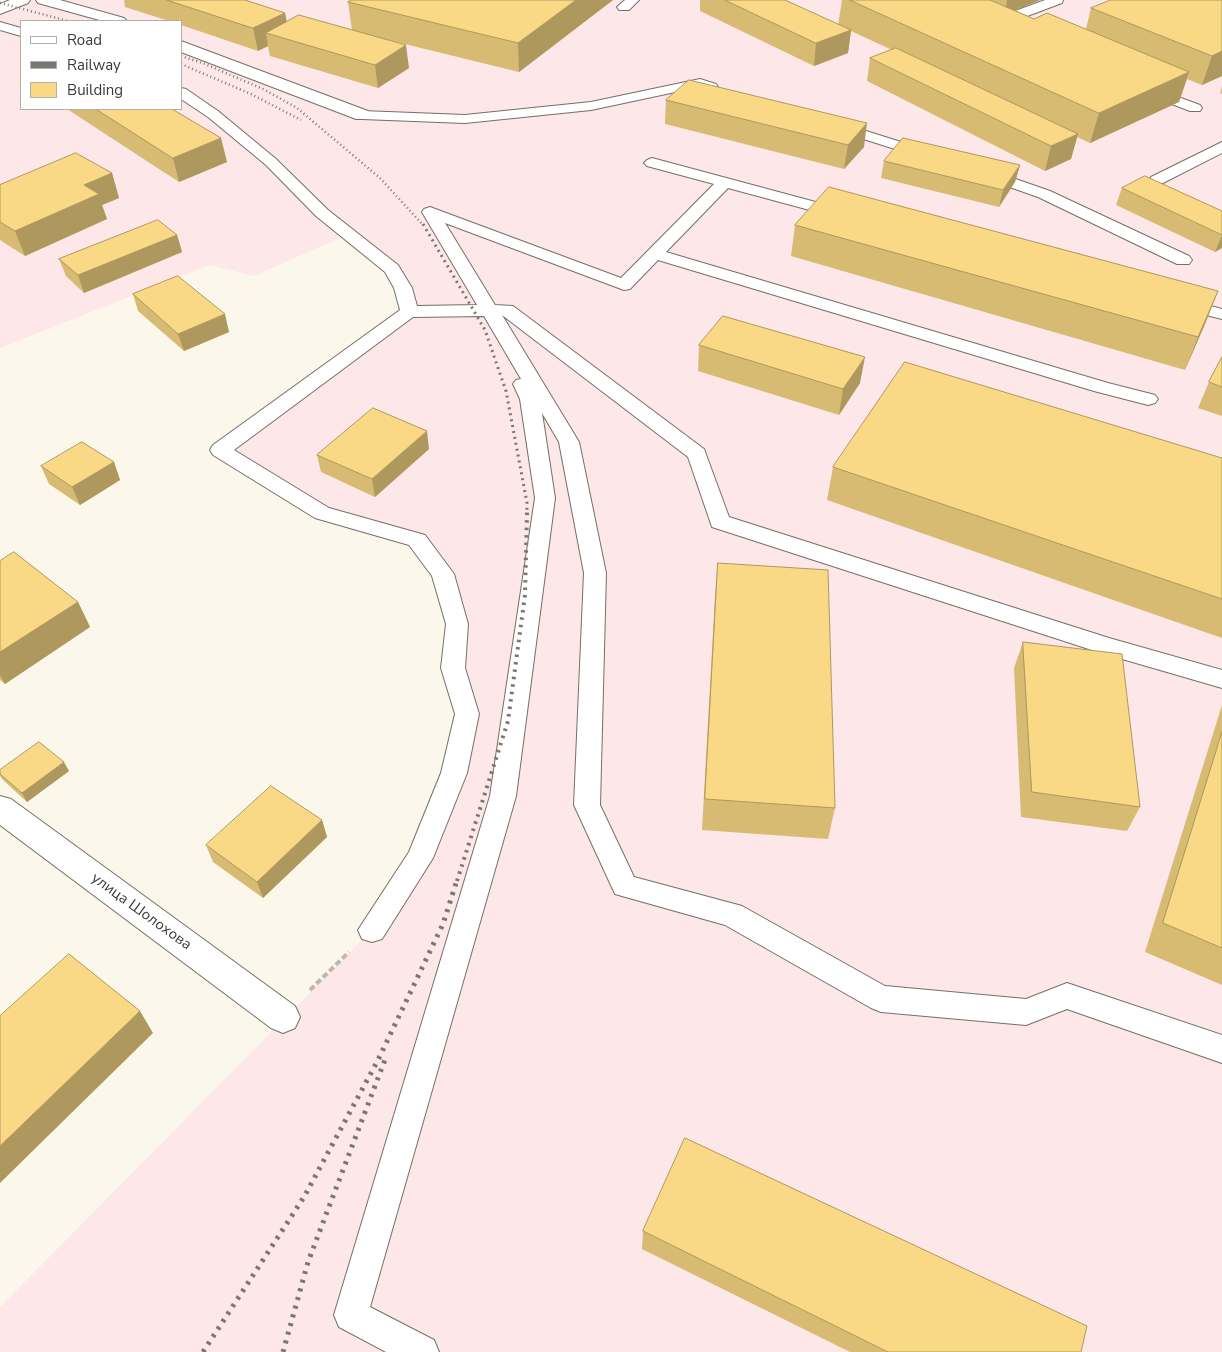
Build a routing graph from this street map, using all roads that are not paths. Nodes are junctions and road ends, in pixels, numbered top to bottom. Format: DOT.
graph roads {
  1 [pos="23,0"];
  2 [pos="43,0"];
  3 [pos="1057,0"];
  4 [pos="0,9"];
  5 [pos="115,20"];
  6 [pos="0,26"];
  7 [pos="20,32"];
  8 [pos="1005,34"];
  9 [pos="182,46"];
  10 [pos="1132,83"];
  11 [pos="728,92"];
  12 [pos="182,93"];
  13 [pos="1195,108"];
  14 [pos="362,115"];
  15 [pos="822,122"];
  16 [pos="1222,147"];
  17 [pos="944,160"];
  18 [pos="652,163"];
  19 [pos="972,169"];
  20 [pos="1156,180"];
  21 [pos="725,182"];
  22 [pos="859,218"];
  23 [pos="654,254"];
  24 [pos="1183,260"];
  25 [pos="1165,299"];
  26 [pos="410,312"];
  27 [pos="490,313"];
  28 [pos="1222,314"];
  29 [pos="1148,399"];
  30 [pos="1222,679"];
  31 [pos="0,808"];
  32 [pos="372,930"];
  33 [pos="283,1017"];
  34 [pos="1222,1050"];
  35 [pos="422,1352"];
  1 -- 4 [label="street"];
  2 -- 5 [label="street"];
  3 -- 8 [label="lane"];
  6 -- 7 [label="lane"];
  9 -- 14 [label="street"];
  10 -- 13 [label="lane"];
  11 -- 14 [label="lane"];
  12 -- 26 [label="lane"];
  15 -- 17 [label="lane"];
  16 -- 20 [label="lane"];
  18 -- 21 [label="lane"];
  19 -- 24 [label="lane"];
  21 -- 22 [label="lane"];
  21 -- 23 [label="lane"];
  23 -- 27 [label="lane"];
  23 -- 29 [label="lane"];
  25 -- 28 [label="lane"];
  26 -- 27 [label="lane"];
  26 -- 32 [label="lane"];
  27 -- 30 [label="lane"];
  27 -- 34 [label="lane"];
  27 -- 35 [label="lane"];
  31 -- 33 [label="street, улица Шолохова"];
}
